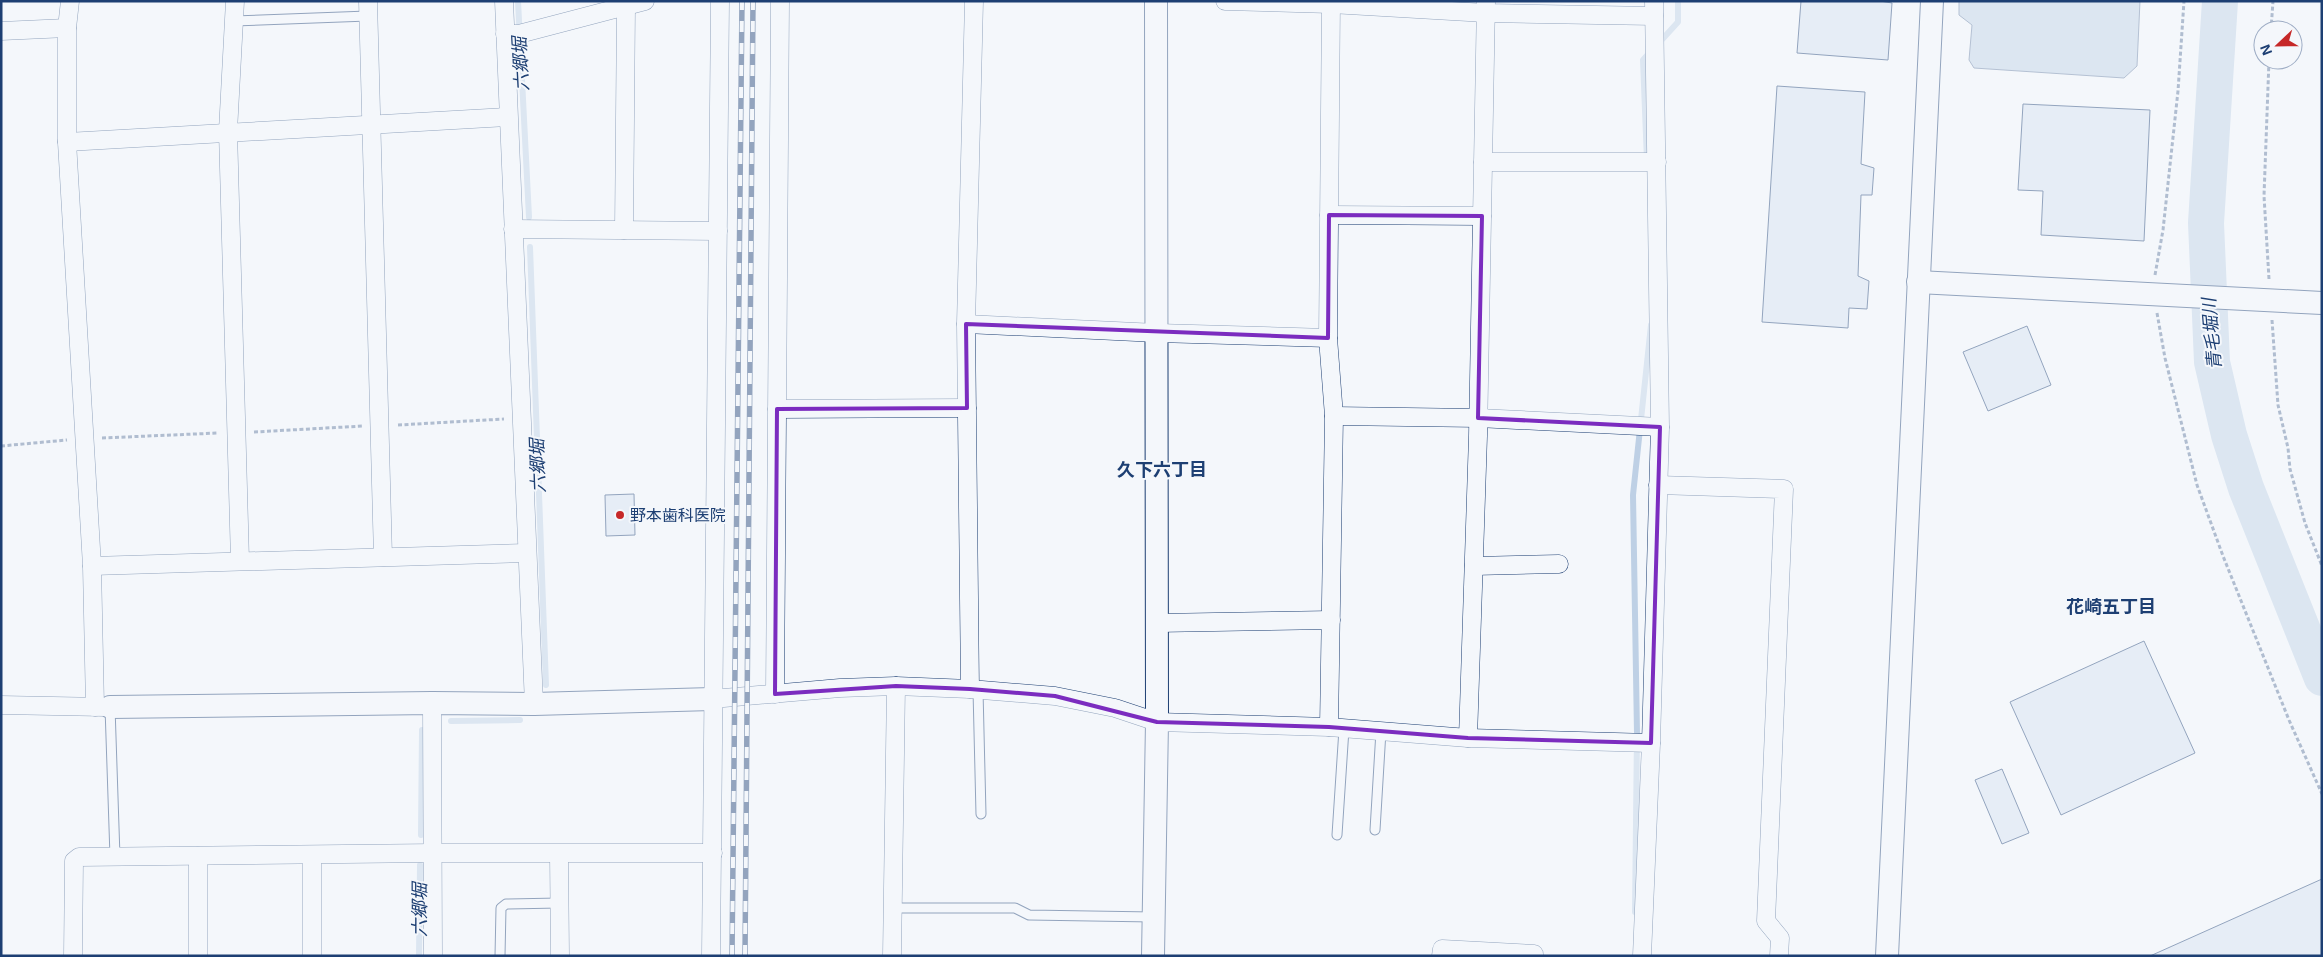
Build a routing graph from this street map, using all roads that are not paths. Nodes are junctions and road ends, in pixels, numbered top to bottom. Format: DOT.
graph roads {
  1 [pos="70,1"];
  2 [pos="235,1"];
  3 [pos="504,1"];
  4 [pos="645,1"];
  5 [pos="720,1"];
  6 [pos="780,1"];
  7 [pos="974,1"];
  8 [pos="1156,1"];
  9 [pos="1225,1"];
  10 [pos="1932,1"];
  11 [pos="1255,2"];
  12 [pos="1331,3"];
  13 [pos="617,6"];
  14 [pos="1486,7"];
  15 [pos="368,9"];
  16 [pos="1654,9"];
  17 [pos="233,21"];
  18 [pos="67,28"];
  19 [pos="1,31"];
  20 [pos="505,34"];
  21 [pos="507,117"];
  22 [pos="372,124"];
  23 [pos="228,131"];
  24 [pos="67,142"];
  25 [pos="1483,162"];
  26 [pos="1657,162"];
  27 [pos="1329,214"];
  28 [pos="1482,216"];
  29 [pos="513,229"];
  30 [pos="624,230"];
  31 [pos="718,231"];
  32 [pos="1918,282"];
  33 [pos="2322,303"];
  34 [pos="966,324"];
  35 [pos="1157,333"];
  36 [pos="1328,338"];
  37 [pos="967,408"];
  38 [pos="776,409"];
  39 [pos="1334,416"];
  40 [pos="1478,418"];
  41 [pos="1660,426"];
  42 [pos="1658,484"];
  43 [pos="526,553"];
  44 [pos="383,557"];
  45 [pos="240,561"];
  46 [pos="1559,564"];
  47 [pos="92,566"];
  48 [pos="1474,566"];
  49 [pos="1331,620"];
  50 [pos="1157,623"];
  51 [pos="896,686"];
  52 [pos="974,690"];
  53 [pos="775,694"];
  54 [pos="712,699"];
  55 [pos="432,702"];
  56 [pos="534,704"];
  57 [pos="1,705"];
  58 [pos="102,707"];
  59 [pos="1157,722"];
  60 [pos="1336,728"];
  61 [pos="1381,731"];
  62 [pos="1468,738"];
  63 [pos="1651,743"];
  64 [pos="981,814"];
  65 [pos="1375,830"];
  66 [pos="1337,835"];
  67 [pos="434,853"];
  68 [pos="712,853"];
  69 [pos="559,854"];
  70 [pos="312,855"];
  71 [pos="198,856"];
  72 [pos="115,857"];
  73 [pos="559,903"];
  74 [pos="893,908"];
  75 [pos="1155,917"];
  76 [pos="73,956"];
  77 [pos="198,956"];
  78 [pos="312,956"];
  79 [pos="433,956"];
  80 [pos="500,956"];
  81 [pos="560,956"];
  82 [pos="711,956"];
  83 [pos="892,956"];
  84 [pos="1153,956"];
  85 [pos="1441,956"];
  86 [pos="1534,956"];
  87 [pos="1642,956"];
  88 [pos="1779,956"];
  89 [pos="1886,956"];
  1 -- 18 [label="street"];
  2 -- 17 [label="street"];
  3 -- 20 [label="street"];
  4 -- 13 [label="street"];
  5 -- 31 [label="street"];
  6 -- 38 [label="street"];
  7 -- 34 [label="street"];
  8 -- 35 [label="street"];
  9 -- 11 [label="street"];
  10 -- 32 [label="street"];
  11 -- 12 [label="street"];
  12 -- 14 [label="street"];
  12 -- 27 [label="street"];
  13 -- 20 [label="street"];
  13 -- 30 [label="street"];
  14 -- 16 [label="street"];
  14 -- 25 [label="street"];
  15 -- 17 [label="lane"];
  15 -- 22 [label="street"];
  16 -- 26 [label="street"];
  17 -- 23 [label="street"];
  18 -- 19 [label="street"];
  18 -- 24 [label="street"];
  20 -- 21 [label="street"];
  21 -- 22 [label="street"];
  21 -- 29 [label="street"];
  22 -- 23 [label="street"];
  22 -- 44 [label="street"];
  23 -- 24 [label="street"];
  23 -- 45 [label="street"];
  24 -- 47 [label="street"];
  25 -- 26 [label="street"];
  25 -- 28 [label="street"];
  26 -- 41 [label="street"];
  27 -- 28 [label="street"];
  27 -- 36 [label="street"];
  28 -- 40 [label="street"];
  29 -- 30 [label="street"];
  29 -- 43 [label="street"];
  30 -- 31 [label="street"];
  31 -- 54 [label="street"];
  32 -- 33 [label="street"];
  32 -- 89 [label="street"];
  34 -- 35 [label="street"];
  34 -- 37 [label="street"];
  35 -- 36 [label="street"];
  35 -- 50 [label="street"];
  36 -- 39 [label="street"];
  37 -- 38 [label="street"];
  37 -- 52 [label="street"];
  38 -- 53 [label="street"];
  39 -- 40 [label="street"];
  39 -- 49 [label="street"];
  40 -- 41 [label="street"];
  40 -- 48 [label="street"];
  41 -- 42 [label="street"];
  42 -- 63 [label="street"];
  42 -- 88 [label="street"];
  43 -- 44 [label="street"];
  43 -- 56 [label="street"];
  44 -- 45 [label="street"];
  45 -- 47 [label="street"];
  46 -- 48 [label="street"];
  47 -- 58 [label="street"];
  48 -- 62 [label="street"];
  49 -- 50 [label="street"];
  49 -- 60 [label="street"];
  50 -- 59 [label="street"];
  51 -- 52 [label="street"];
  51 -- 53 [label="street"];
  51 -- 74 [label="street"];
  52 -- 59 [label="street"];
  52 -- 64 [label="lane"];
  53 -- 54 [label="street"];
  54 -- 56 [label="street"];
  54 -- 68 [label="street"];
  55 -- 56 [label="street"];
  55 -- 58 [label="street"];
  55 -- 67 [label="street"];
  57 -- 58 [label="street"];
  58 -- 72 [label="lane"];
  59 -- 60 [label="street"];
  59 -- 75 [label="street"];
  60 -- 61 [label="street"];
  60 -- 66 [label="lane"];
  61 -- 62 [label="street"];
  61 -- 65 [label="lane"];
  62 -- 63 [label="street"];
  63 -- 87 [label="street"];
  67 -- 69 [label="street"];
  67 -- 70 [label="street"];
  67 -- 79 [label="street"];
  68 -- 69 [label="street"];
  68 -- 82 [label="street"];
  69 -- 73 [label="street"];
  70 -- 71 [label="street"];
  70 -- 78 [label="street"];
  71 -- 72 [label="street"];
  71 -- 77 [label="street"];
  72 -- 76 [label="street"];
  73 -- 80 [label="lane"];
  73 -- 81 [label="street"];
  74 -- 75 [label="lane"];
  74 -- 83 [label="street"];
  75 -- 84 [label="street"];
  85 -- 86 [label="street"];
}
